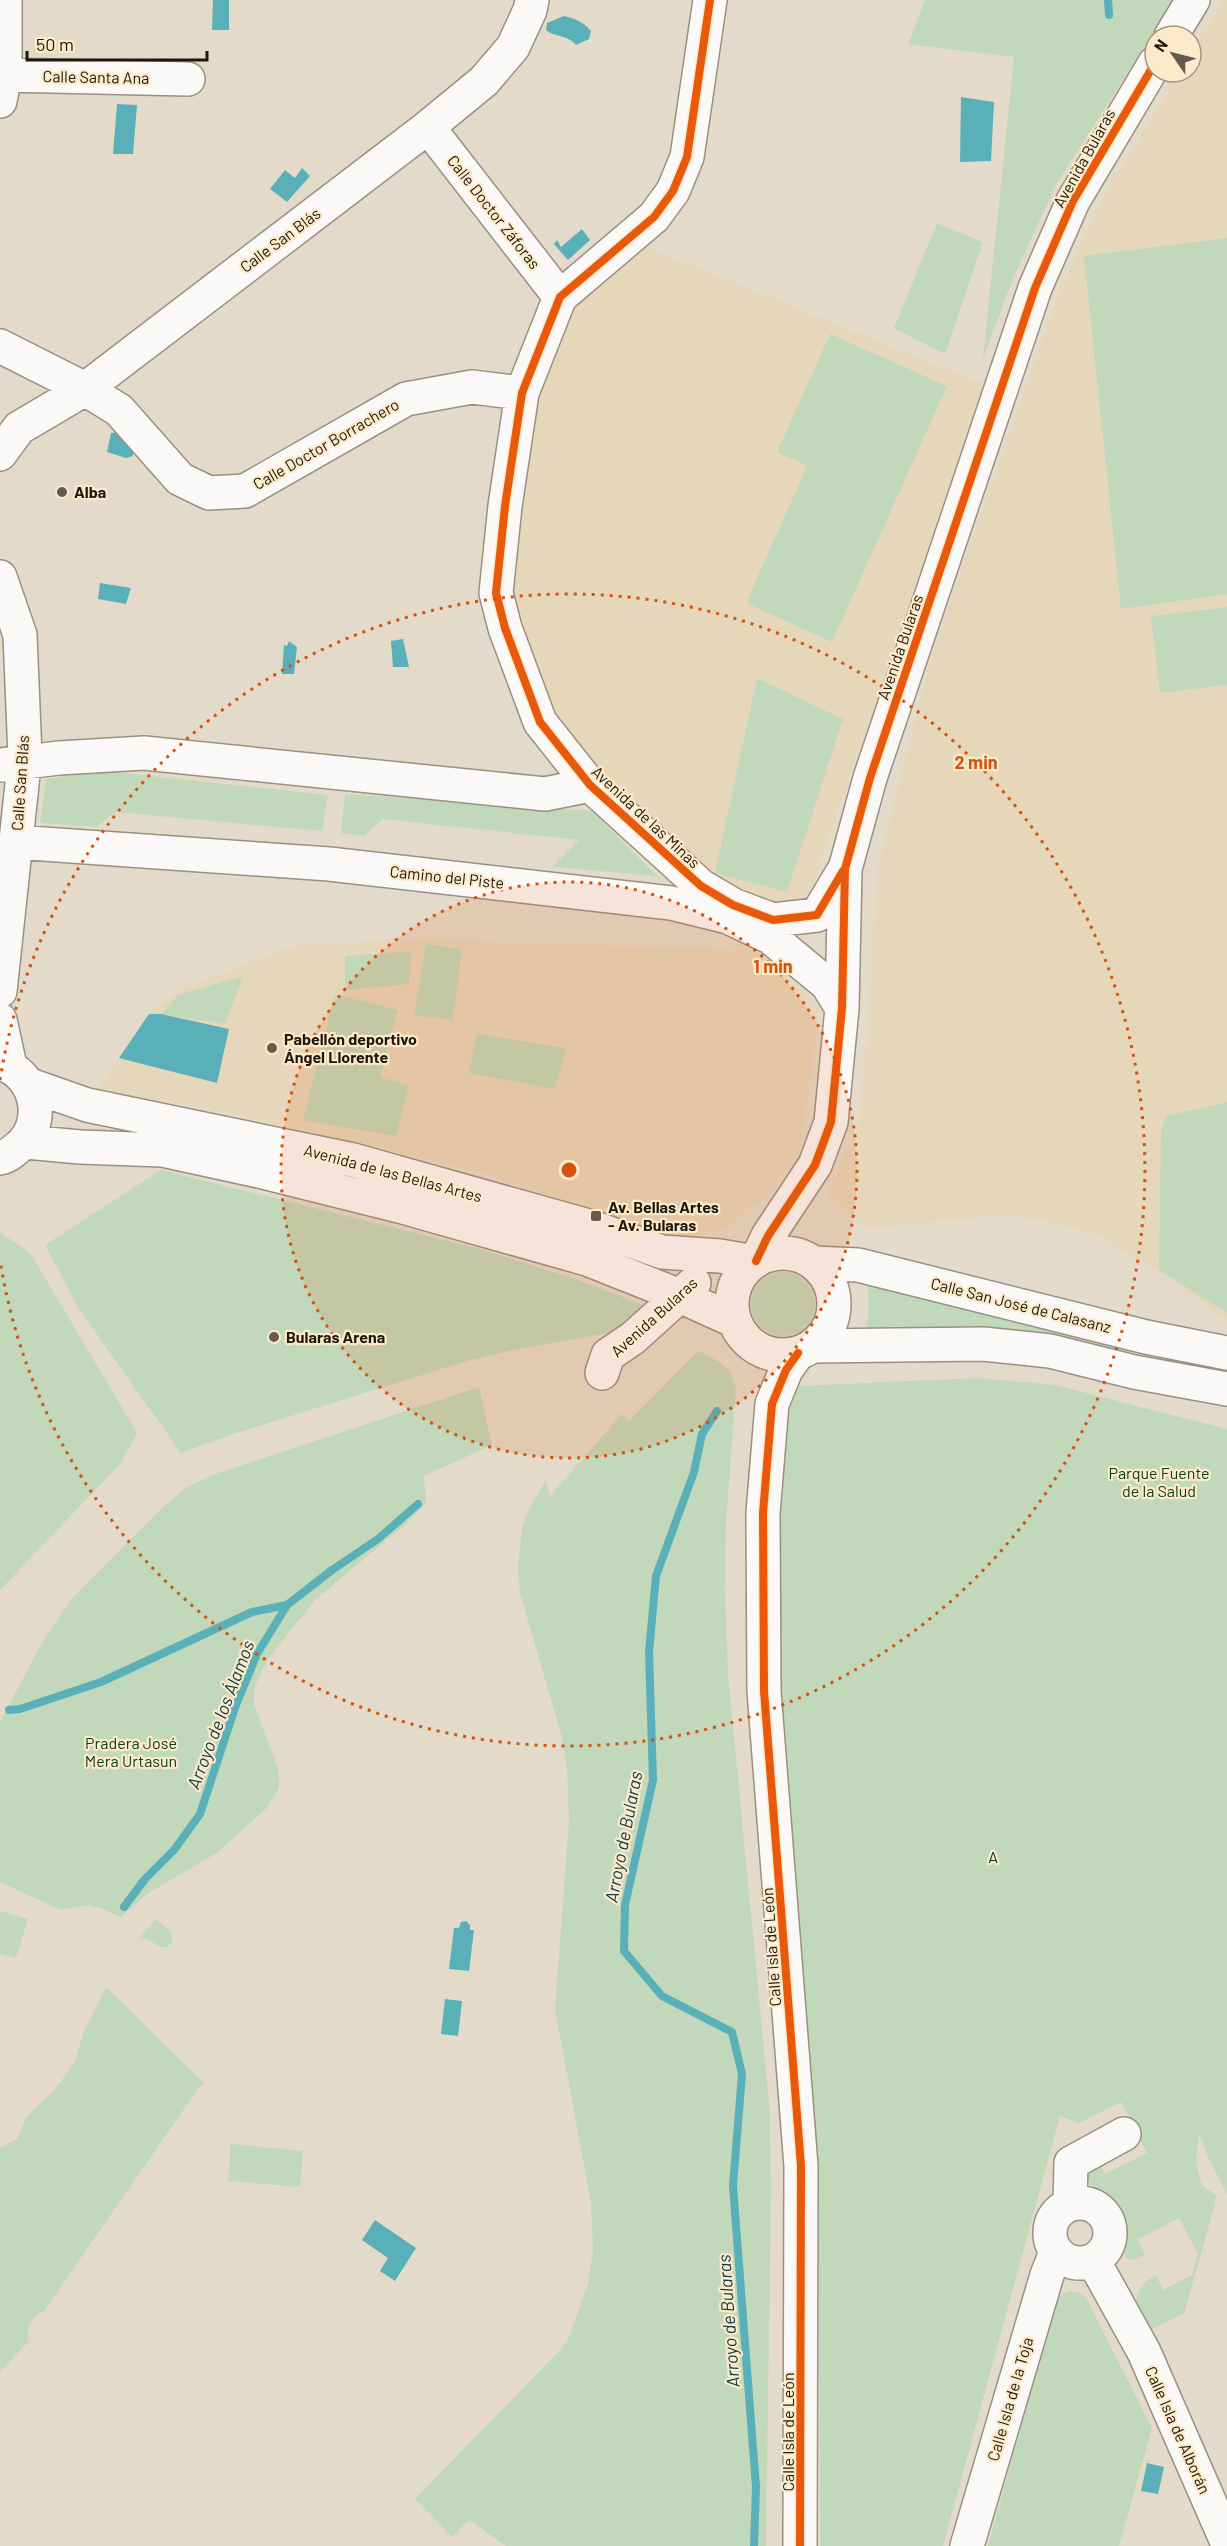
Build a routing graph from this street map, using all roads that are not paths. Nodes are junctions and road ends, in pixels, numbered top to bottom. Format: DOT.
graph roads {
  1 [pos="5,0"];
  2 [pos="532,0"];
  3 [pos="710,0"];
  4 [pos="1193,0"];
  5 [pos="1178,24"];
  6 [pos="188,79"];
  7 [pos="1143,83"];
  8 [pos="2,88"];
  9 [pos="428,127"];
  10 [pos="560,297"];
  11 [pos="0,346"];
  12 [pos="85,389"];
  13 [pos="522,393"];
  14 [pos="0,454"];
  15 [pos="0,578"];
  16 [pos="12,763"];
  17 [pos="590,785"];
  18 [pos="15,842"];
  19 [pos="845,869"];
  20 [pos="817,915"];
  21 [pos="797,961"];
  22 [pos="0,991"];
  23 [pos="842,1008"];
  24 [pos="0,1020"];
  25 [pos="13,1071"];
  26 [pos="13,1150"];
  27 [pos="720,1256"];
  28 [pos="755,1261"];
  29 [pos="814,1263"];
  30 [pos="689,1300"];
  31 [pos="743,1332"];
  32 [pos="805,1350"];
  33 [pos="1227,1353"];
  34 [pos="1227,1389"];
  35 [pos="772,1404"];
  36 [pos="1124,2134"];
  37 [pos="1070,2204"];
  38 [pos="1056,2252"];
  39 [pos="1093,2260"];
  40 [pos="1227,2542"];
  41 [pos="800,2546"];
  42 [pos="967,2546"];
  1 -- 8 [label="street"];
  2 -- 9 [label="street, Calle San Blás"];
  3 -- 10 [label="street"];
  4 -- 5 [label="street"];
  6 -- 8 [label="street, Calle Santa Ana"];
  7 -- 19 [label="street, Avenida Bularas"];
  9 -- 10 [label="street, Calle Doctor Záforas"];
  9 -- 12 [label="street, Calle San Blás"];
  10 -- 13 [label="street, Avenida de las Minas"];
  11 -- 12 [label="street, Calle Doctor Borrachero"];
  12 -- 13 [label="street, Calle Doctor Borrachero"];
  12 -- 14 [label="street, Calle San Blás"];
  13 -- 17 [label="street, Avenida de las Minas"];
  15 -- 16 [label="street, Calle San Blás"];
  16 -- 17 [label="street"];
  16 -- 18 [label="street, Calle San Blás"];
  17 -- 20 [label="street, Avenida de las Minas"];
  18 -- 21 [label="street, Camino del Piste"];
  18 -- 22 [label="street, Calle San Blás"];
  19 -- 20 [label="street"];
  19 -- 23 [label="street, Avenida Bularas"];
  20 -- 21 [label="street"];
  21 -- 23 [label="street, Camino del Piste"];
  23 -- 28 [label="street, Avenida Bularas"];
  24 -- 25 [label="street"];
  25 -- 26 [label="street"];
  25 -- 27 [label="street, Avenida de las Bellas Artes"];
  26 -- 30 [label="street, Avenida de las Bellas Artes"];
  27 -- 28 [label="street, Avenida de las Bellas Artes"];
  27 -- 30 [label="street, Avenida Bularas"];
  28 -- 29 [label="street"];
  28 -- 31 [label="street"];
  29 -- 32 [label="street"];
  29 -- 33 [label="street, Calle San José de Calasanz"];
  30 -- 31 [label="street, Avenida de las Bellas Artes"];
  31 -- 32 [label="street"];
  31 -- 35 [label="street, Calle Isla de León"];
  32 -- 34 [label="street"];
  32 -- 35 [label="street, Calle Isla de León"];
  35 -- 41 [label="street, Calle Isla de León"];
  36 -- 37 [label="street"];
  37 -- 38 [label="street"];
  37 -- 39 [label="street"];
  38 -- 39 [label="street"];
  38 -- 42 [label="street, Calle Isla de la Toja"];
  39 -- 40 [label="street, Calle Isla de Alborán"];
}
